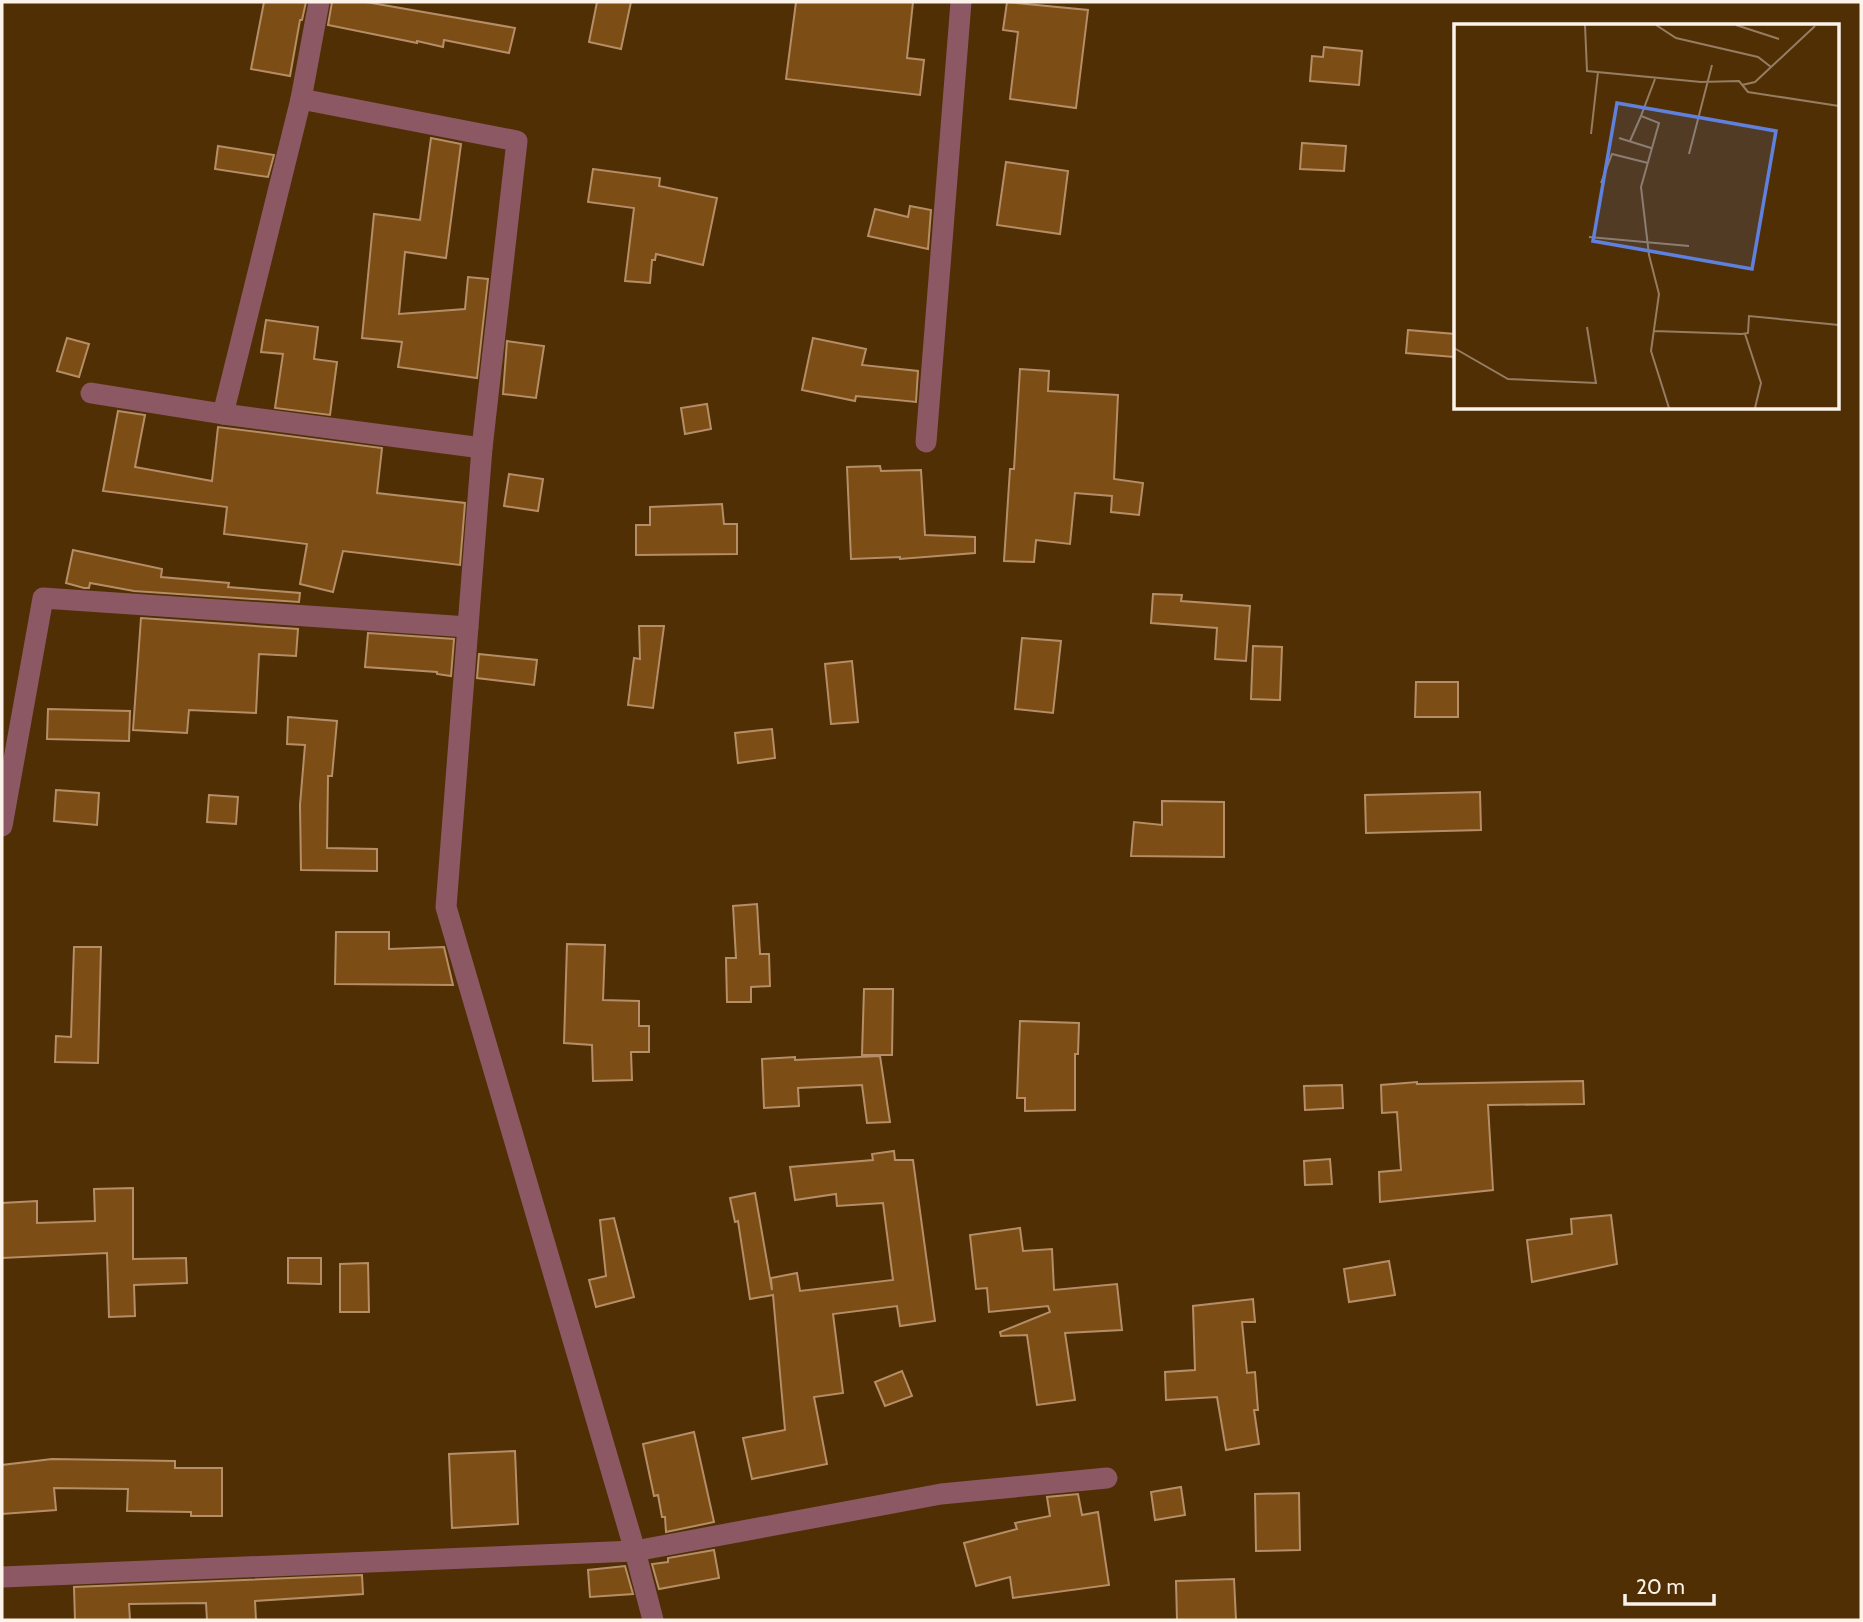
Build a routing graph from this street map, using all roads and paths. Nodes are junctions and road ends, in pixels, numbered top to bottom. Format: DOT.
graph roads {
  1 [pos="319,2"];
  2 [pos="961,2"];
  3 [pos="301,99"];
  4 [pos="91,393"];
  5 [pos="223,414"];
  6 [pos="926,442"];
  7 [pos="482,448"];
  8 [pos="468,627"];
  9 [pos="2,826"];
  10 [pos="1107,1478"];
  11 [pos="635,1551"];
  12 [pos="2,1577"];
  13 [pos="653,1620"];
  1 -- 3 [label="street"];
  2 -- 6 [label="street"];
  3 -- 5 [label="street"];
  3 -- 7 [label="street"];
  4 -- 5 [label="street"];
  5 -- 7 [label="street"];
  7 -- 8 [label="street"];
  8 -- 9 [label="street"];
  8 -- 11 [label="street"];
  10 -- 11 [label="street"];
  11 -- 12 [label="street"];
  11 -- 13 [label="street"];
}
